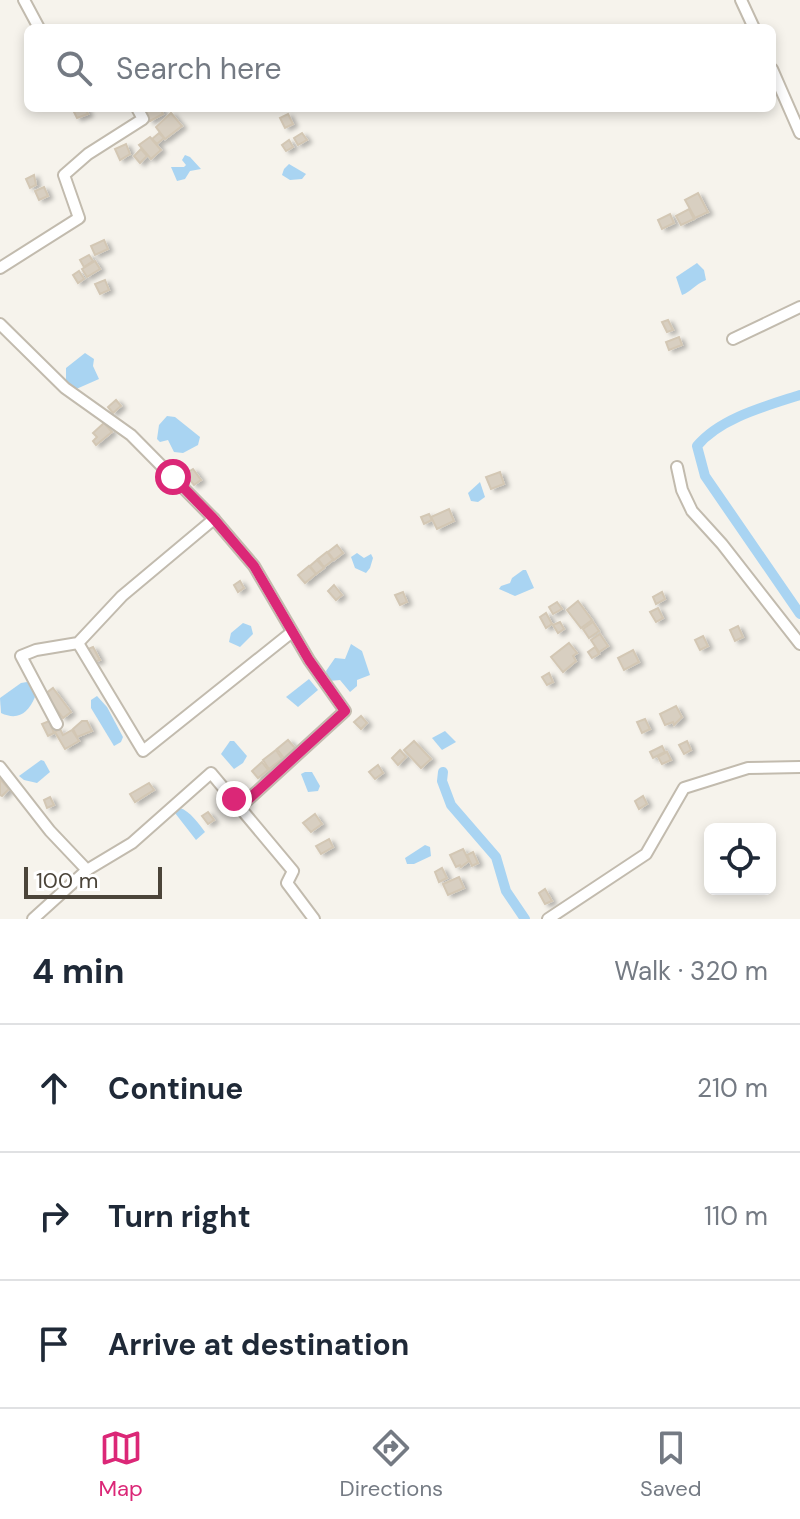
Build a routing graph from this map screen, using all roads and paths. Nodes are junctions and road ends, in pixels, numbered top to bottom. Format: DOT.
graph roads {
  1 [pos="24,0"];
  2 [pos="741,0"];
  3 [pos="37,24"];
  4 [pos="752,24"];
  5 [pos="776,78"];
  6 [pos="139,112"];
  7 [pos="800,133"];
  8 [pos="0,268"];
  9 [pos="800,307"];
  10 [pos="0,324"];
  11 [pos="733,339"];
  12 [pos="677,467"];
  13 [pos="214,519"];
  14 [pos="292,632"];
  15 [pos="78,643"];
  16 [pos="800,644"];
  17 [pos="57,724"];
  18 [pos="0,767"];
  19 [pos="800,767"];
  20 [pos="240,807"];
  21 [pos="87,870"];
  22 [pos="33,919"];
  23 [pos="314,919"];
  24 [pos="548,919"];
  1 -- 3 [label="street"];
  2 -- 4 [label="street"];
  5 -- 7 [label="street"];
  6 -- 8 [label="street"];
  9 -- 11 [label="street"];
  10 -- 13 [label="street"];
  12 -- 16 [label="street"];
  13 -- 14 [label="street"];
  13 -- 15 [label="street"];
  14 -- 15 [label="street"];
  14 -- 20 [label="street"];
  15 -- 17 [label="street"];
  18 -- 21 [label="street"];
  19 -- 24 [label="street"];
  20 -- 21 [label="street"];
  20 -- 23 [label="street"];
  21 -- 22 [label="street"];
}
